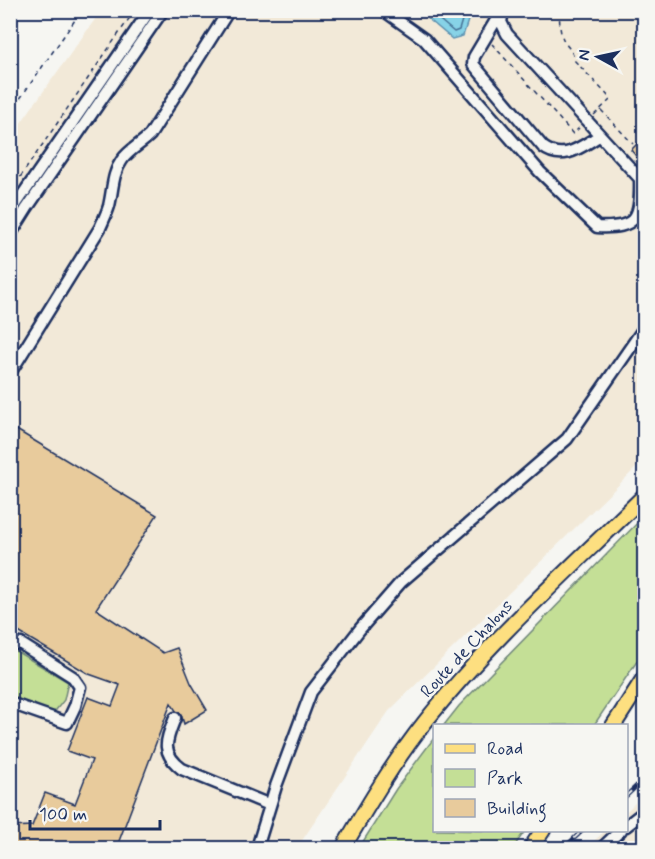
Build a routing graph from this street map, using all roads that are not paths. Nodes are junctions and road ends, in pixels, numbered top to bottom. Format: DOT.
graph roads {
  1 [pos="150,10"];
  2 [pos="163,10"];
  3 [pos="229,10"];
  4 [pos="383,10"];
  5 [pos="502,10"];
  6 [pos="599,136"];
  7 [pos="642,181"];
  8 [pos="10,213"];
  9 [pos="10,235"];
  10 [pos="645,328"];
  11 [pos="10,373"];
  12 [pos="645,496"];
  13 [pos="10,643"];
  14 [pos="645,678"];
  15 [pos="10,703"];
  16 [pos="175,718"];
  17 [pos="614,724"];
  18 [pos="270,805"];
  19 [pos="645,812"];
  20 [pos="628,825"];
  21 [pos="542,832"];
  22 [pos="620,832"];
  23 [pos="532,847"];
  24 [pos="257,849"];
  25 [pos="343,849"];
  26 [pos="602,849"];
  1 -- 8 [label="street"];
  2 -- 9 [label="street"];
  3 -- 11 [label="street"];
  4 -- 7 [label="street"];
  5 -- 6 [label="street"];
  5 -- 6 [label="street"];
  6 -- 7 [label="street"];
  10 -- 18 [label="street"];
  12 -- 25 [label="main road, Route de Chalons"];
  13 -- 15 [label="street"];
  14 -- 17 [label="main road"];
  16 -- 18 [label="street"];
  18 -- 24 [label="street"];
  19 -- 20 [label="street"];
  21 -- 23 [label="main road"];
  22 -- 26 [label="street"];
}
